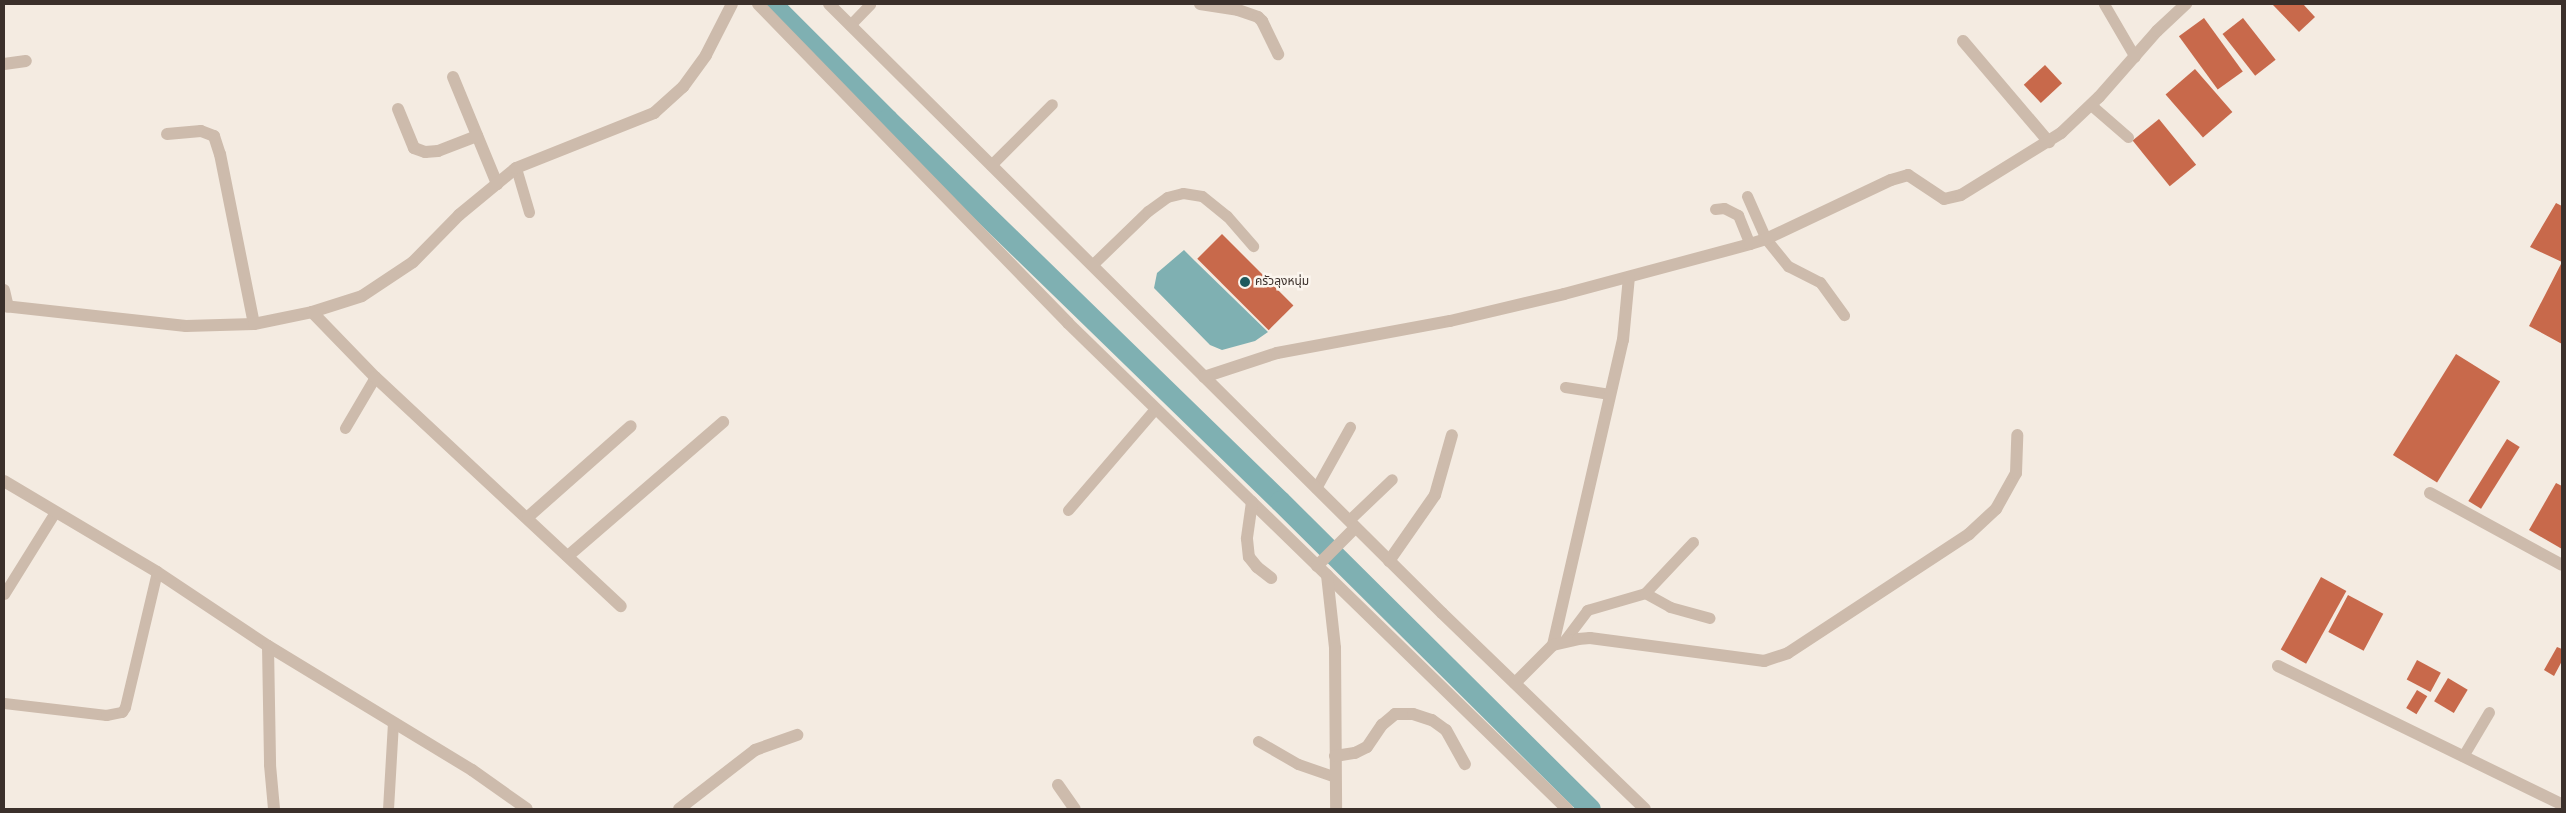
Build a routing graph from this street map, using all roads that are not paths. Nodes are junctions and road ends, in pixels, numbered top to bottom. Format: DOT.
graph roads {
  1 [pos="732,4"];
  2 [pos="758,4"];
  3 [pos="829,4"];
  4 [pos="870,4"];
  5 [pos="1200,4"];
  6 [pos="2104,4"];
  7 [pos="2183,5"];
  8 [pos="850,25"];
  9 [pos="1963,41"];
  10 [pos="1278,54"];
  11 [pos="2135,57"];
  12 [pos="26,61"];
  13 [pos="4,64"];
  14 [pos="453,77"];
  15 [pos="1052,104"];
  16 [pos="2091,104"];
  17 [pos="398,109"];
  18 [pos="167,134"];
  19 [pos="478,136"];
  20 [pos="2128,137"];
  21 [pos="2049,142"];
  22 [pos="991,165"];
  23 [pos="516,168"];
  24 [pos="497,184"];
  25 [pos="1747,196"];
  26 [pos="1715,209"];
  27 [pos="528,212"];
  28 [pos="1766,239"];
  29 [pos="1750,244"];
  30 [pos="1253,246"];
  31 [pos="1092,265"];
  32 [pos="1629,277"];
  33 [pos="4,290"];
  34 [pos="6,307"];
  35 [pos="312,312"];
  36 [pos="1844,315"];
  37 [pos="254,324"];
  38 [pos="375,377"];
  39 [pos="1204,377"];
  40 [pos="1565,387"];
  41 [pos="1609,394"];
  42 [pos="1156,409"];
  43 [pos="722,422"];
  44 [pos="631,426"];
  45 [pos="1350,427"];
  46 [pos="345,428"];
  47 [pos="1452,435"];
  48 [pos="2017,435"];
  49 [pos="1392,479"];
  50 [pos="4,481"];
  51 [pos="1316,488"];
  52 [pos="2430,493"];
  53 [pos="1252,502"];
  54 [pos="1068,510"];
  55 [pos="55,512"];
  56 [pos="528,517"];
  57 [pos="1350,528"];
  58 [pos="1693,542"];
  59 [pos="568,556"];
  60 [pos="1389,561"];
  61 [pos="2562,565"];
  62 [pos="1317,566"];
  63 [pos="157,572"];
  64 [pos="1327,575"];
  65 [pos="1271,578"];
  66 [pos="1645,593"];
  67 [pos="4,594"];
  68 [pos="621,606"];
  69 [pos="1710,618"];
  70 [pos="1559,643"];
  71 [pos="268,646"];
  72 [pos="2278,666"];
  73 [pos="1514,683"];
  74 [pos="4,703"];
  75 [pos="2489,712"];
  76 [pos="393,722"];
  77 [pos="797,736"];
  78 [pos="1258,742"];
  79 [pos="1335,756"];
  80 [pos="2463,756"];
  81 [pos="1465,764"];
  82 [pos="1335,777"];
  83 [pos="1058,785"];
  84 [pos="2559,803"];
  85 [pos="1564,808"];
  86 [pos="274,809"];
  87 [pos="388,809"];
  88 [pos="527,809"];
  89 [pos="679,809"];
  90 [pos="1075,809"];
  91 [pos="1336,809"];
  92 [pos="1645,809"];
  1 -- 23 [label="street"];
  2 -- 42 [label="street"];
  3 -- 8 [label="street"];
  4 -- 8 [label="lane"];
  5 -- 10 [label="street"];
  6 -- 11 [label="lane"];
  7 -- 11 [label="street"];
  8 -- 22 [label="street"];
  9 -- 21 [label="street"];
  11 -- 16 [label="street"];
  12 -- 13 [label="street"];
  14 -- 19 [label="street"];
  15 -- 22 [label="lane"];
  16 -- 20 [label="lane"];
  16 -- 21 [label="street"];
  17 -- 19 [label="street"];
  18 -- 37 [label="street"];
  19 -- 24 [label="street"];
  21 -- 28 [label="street"];
  22 -- 31 [label="street"];
  23 -- 24 [label="street"];
  23 -- 27 [label="lane"];
  24 -- 35 [label="street"];
  25 -- 28 [label="lane"];
  26 -- 29 [label="lane"];
  28 -- 29 [label="street"];
  28 -- 36 [label="lane"];
  29 -- 32 [label="street"];
  30 -- 31 [label="lane"];
  31 -- 39 [label="street"];
  32 -- 39 [label="street"];
  32 -- 41 [label="street"];
  33 -- 34 [label="street"];
  34 -- 37 [label="street"];
  35 -- 37 [label="street"];
  35 -- 38 [label="street"];
  38 -- 46 [label="lane"];
  38 -- 56 [label="street"];
  39 -- 51 [label="street"];
  40 -- 41 [label="lane"];
  41 -- 70 [label="street"];
  42 -- 53 [label="street"];
  42 -- 54 [label="lane"];
  43 -- 59 [label="street"];
  44 -- 56 [label="street"];
  45 -- 51 [label="lane"];
  47 -- 60 [label="street"];
  48 -- 70 [label="street"];
  49 -- 57 [label="lane"];
  50 -- 55 [label="street"];
  51 -- 57 [label="street"];
  52 -- 61 [label="street"];
  53 -- 62 [label="street"];
  53 -- 65 [label="street"];
  55 -- 63 [label="street"];
  55 -- 67 [label="lane"];
  56 -- 59 [label="street"];
  57 -- 60 [label="street"];
  57 -- 62 [label="street"];
  58 -- 66 [label="lane"];
  59 -- 68 [label="street"];
  60 -- 73 [label="street"];
  62 -- 64 [label="street"];
  63 -- 71 [label="street"];
  63 -- 74 [label="lane"];
  64 -- 79 [label="street"];
  64 -- 85 [label="street"];
  66 -- 69 [label="lane"];
  66 -- 70 [label="lane"];
  70 -- 73 [label="street"];
  71 -- 76 [label="street"];
  71 -- 86 [label="street"];
  72 -- 80 [label="street"];
  73 -- 92 [label="street"];
  75 -- 80 [label="lane"];
  76 -- 87 [label="lane"];
  76 -- 88 [label="street"];
  77 -- 89 [label="street"];
  78 -- 82 [label="lane"];
  79 -- 81 [label="street"];
  79 -- 82 [label="street"];
  80 -- 84 [label="street"];
  82 -- 91 [label="street"];
  83 -- 90 [label="street"];
}
